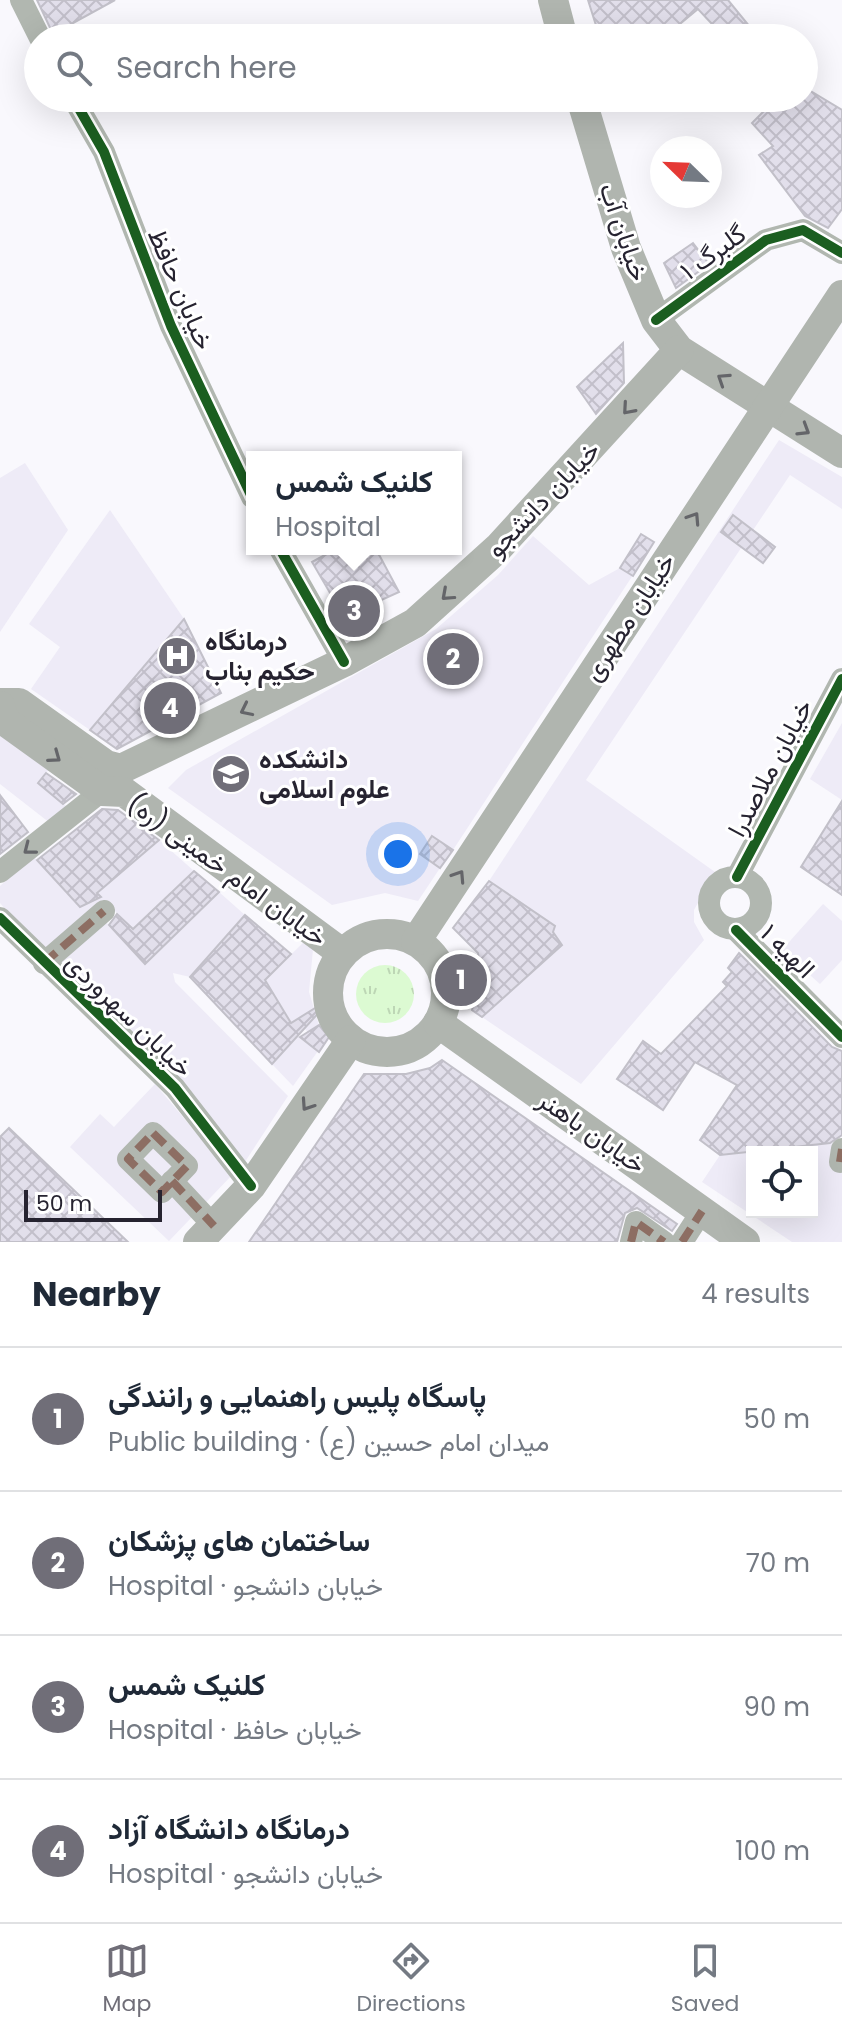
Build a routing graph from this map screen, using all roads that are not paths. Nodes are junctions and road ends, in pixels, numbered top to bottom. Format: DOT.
graph roads {
  1 [pos="21,0"];
  2 [pos="553,0"];
  3 [pos="33,24"];
  4 [pos="559,24"];
  5 [pos="81,112"];
  6 [pos="585,112"];
  7 [pos="842,253"];
  8 [pos="842,295"];
  9 [pos="656,320"];
  10 [pos="679,350"];
  11 [pos="767,407"];
  12 [pos="842,453"];
  13 [pos="246,484"];
  14 [pos="283,555"];
  15 [pos="344,662"];
  16 [pos="842,679"];
  17 [pos="0,704"];
  18 [pos="111,783"];
  19 [pos="0,872"];
  20 [pos="737,877"];
  21 [pos="104,911"];
  22 [pos="0,918"];
  23 [pos="423,930"];
  24 [pos="736,930"];
  25 [pos="314,933"];
  26 [pos="342,953"];
  27 [pos="44,963"];
  28 [pos="438,1023"];
  29 [pos="842,1037"];
  30 [pos="351,1040"];
  31 [pos="172,1181"];
  32 [pos="251,1186"];
  33 [pos="702,1211"];
  34 [pos="206,1234"];
  35 [pos="631,1242"];
  36 [pos="664,1242"];
  37 [pos="682,1242"];
  38 [pos="745,1242"];
  1 -- 3 [label="street"];
  2 -- 4 [label="main road"];
  5 -- 13 [label="street, خیابان حافظ"];
  6 -- 9 [label="main road, خیابان آب"];
  7 -- 9 [label="street, گلبرگ ۱"];
  8 -- 11 [label="main road, خیابان مطهری"];
  9 -- 10 [label="main road, خیابان آب"];
  11 -- 10 [label="main road, خیابان آب, one-way"];
  10 -- 15 [label="main road, خیابان دانشجو, one-way"];
  11 -- 12 [label="main road, خیابان آب, one-way"];
  23 -- 11 [label="main road, خیابان مطهری, one-way"];
  14 -- 15 [label="street"];
  15 -- 18 [label="main road, خیابان دانشجو, one-way"];
  16 -- 20 [label="street, خیابان ملاصدرا"];
  17 -- 18 [label="main road, خیابان امام خمینی (ره)"];
  18 -- 19 [label="street, one-way"];
  18 -- 25 [label="main road, خیابان امام خمینی (ره)"];
  20 -- 24 [label="street"];
  20 -- 24 [label="street"];
  21 -- 27 [label="street"];
  22 -- 27 [label="street, خیابان سهروردی"];
  23 -- 25 [label="main road"];
  23 -- 26 [label="main road"];
  23 -- 28 [label="main road"];
  24 -- 29 [label="street, الهیه ۱"];
  25 -- 26 [label="main road, خیابان امام خمینی (ره)"];
  26 -- 30 [label="main road"];
  27 -- 32 [label="street, خیابان سهروردی"];
  28 -- 30 [label="main road"];
  28 -- 33 [label="main road, خیابان باهنر"];
  30 -- 32 [label="main road, one-way"];
  31 -- 34 [label="street"];
  32 -- 34 [label="main road"];
  33 -- 37 [label="street"];
  33 -- 38 [label="main road, خیابان باهنر"];
  35 -- 36 [label="street"];
}
